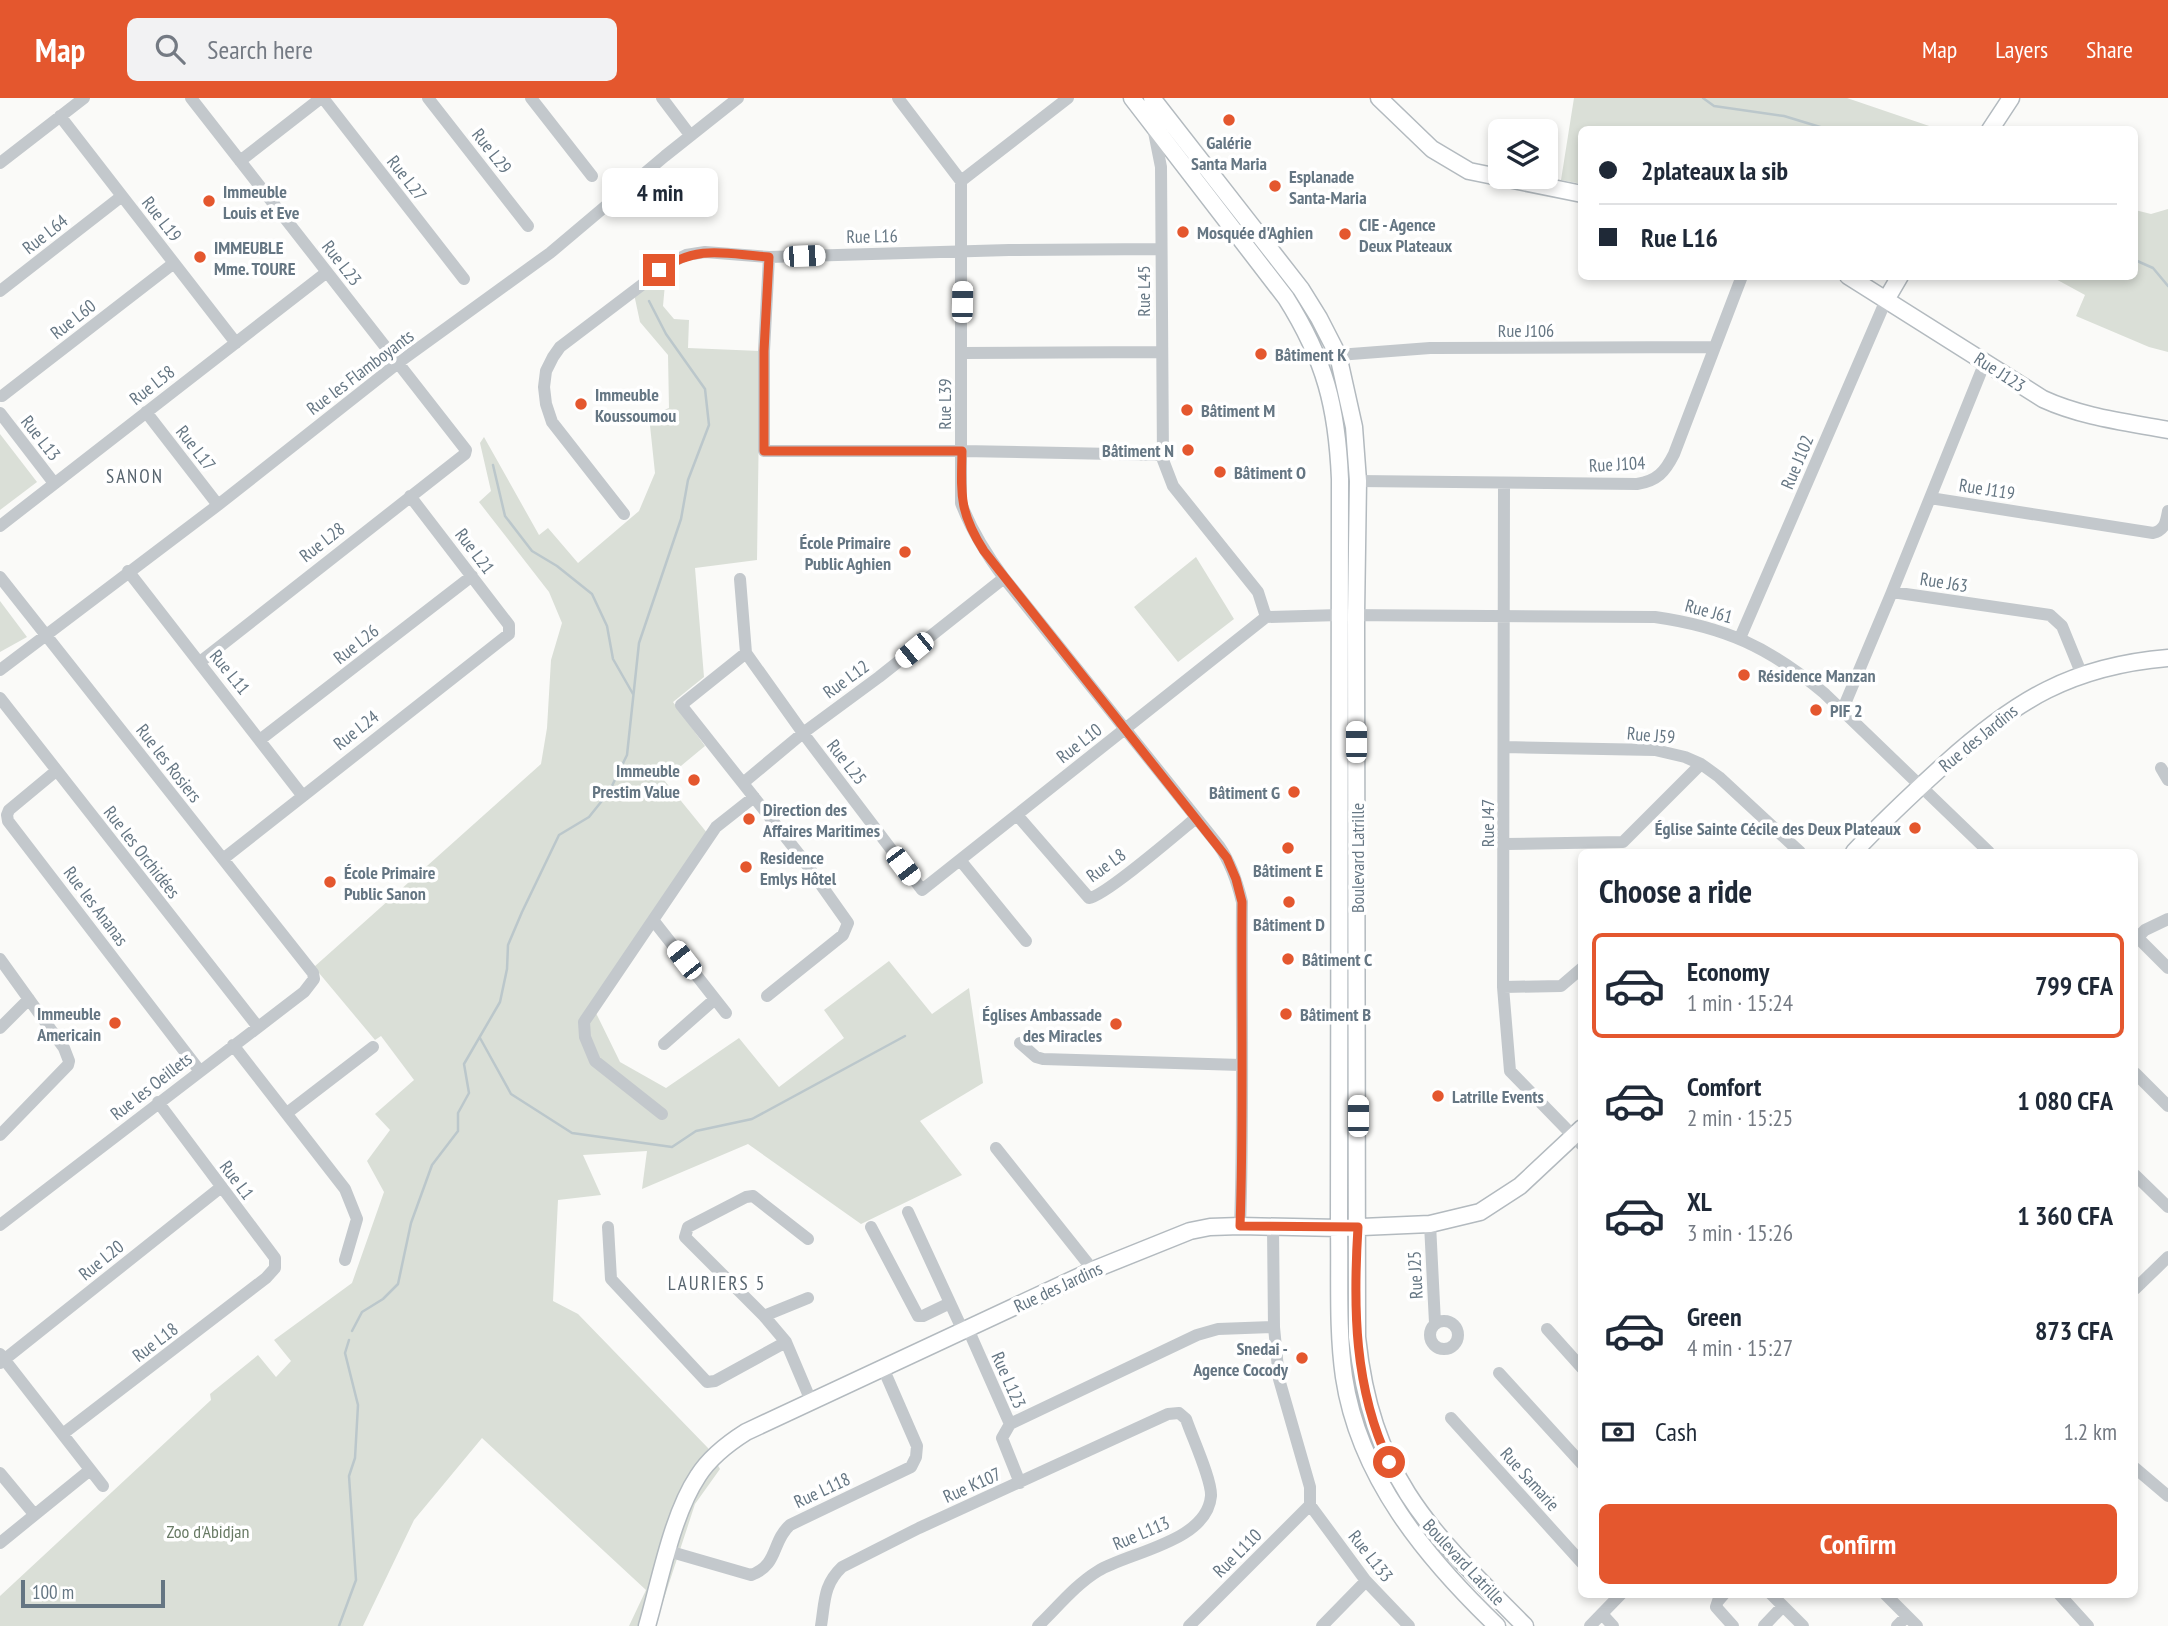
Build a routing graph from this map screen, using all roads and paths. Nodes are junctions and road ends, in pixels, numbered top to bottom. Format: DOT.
graph roads {
  1 [pos="84,98"];
  2 [pos="191,98"];
  3 [pos="322,98"];
  4 [pos="428,98"];
  5 [pos="531,98"];
  6 [pos="662,98"];
  7 [pos="738,98"];
  8 [pos="898,98"];
  9 [pos="1068,98"];
  10 [pos="1132,98"];
  11 [pos="1152,98"];
  12 [pos="1379,98"];
  13 [pos="2011,98"];
  14 [pos="61,116"];
  15 [pos="1153,124"];
  16 [pos="1993,126"];
  17 [pos="690,135"];
  18 [pos="240,161"];
  19 [pos="0,163"];
  20 [pos="593,176"];
  21 [pos="961,181"];
  22 [pos="1578,193"];
  23 [pos="122,196"];
  24 [pos="528,226"];
  25 [pos="1161,250"];
  26 [pos="963,252"];
  27 [pos="769,257"];
  28 [pos="170,266"];
  29 [pos="327,272"];
  30 [pos="464,279"];
  31 [pos="1740,280"];
  32 [pos="1855,280"];
  33 [pos="1898,280"];
  34 [pos="0,291"];
  35 [pos="1886,300"];
  36 [pos="236,343"];
  37 [pos="1715,347"];
  38 [pos="1161,352"];
  39 [pos="962,353"];
  40 [pos="1338,355"];
  41 [pos="1985,362"];
  42 [pos="398,363"];
  43 [pos="2,396"];
  44 [pos="146,412"];
  45 [pos="0,413"];
  46 [pos="2168,429"];
  47 [pos="466,450"];
  48 [pos="962,451"];
  49 [pos="1163,457"];
  50 [pos="1358,481"];
  51 [pos="1504,483"];
  52 [pos="54,484"];
  53 [pos="410,496"];
  54 [pos="1930,498"];
  55 [pos="218,505"];
  56 [pos="2168,511"];
  57 [pos="624,514"];
  58 [pos="0,526"];
  59 [pos="128,571"];
  60 [pos="472,576"];
  61 [pos="0,577"];
  62 [pos="1004,578"];
  63 [pos="740,579"];
  64 [pos="1892,592"];
  65 [pos="1348,615"];
  66 [pos="1503,616"];
  67 [pos="1266,617"];
  68 [pos="510,629"];
  69 [pos="45,636"];
  70 [pos="1740,638"];
  71 [pos="746,653"];
  72 [pos="2168,659"];
  73 [pos="200,662"];
  74 [pos="0,670"];
  75 [pos="2082,675"];
  76 [pos="0,698"];
  77 [pos="1842,711"];
  78 [pos="1126,728"];
  79 [pos="803,733"];
  80 [pos="261,739"];
  81 [pos="1505,747"];
  82 [pos="1701,764"];
  83 [pos="2161,768"];
  84 [pos="56,771"];
  85 [pos="2168,780"];
  86 [pos="743,783"];
  87 [pos="1921,785"];
  88 [pos="302,795"];
  89 [pos="754,797"];
  90 [pos="1017,815"];
  91 [pos="1196,818"];
  92 [pos="1623,842"];
  93 [pos="1504,844"];
  94 [pos="1631,849"];
  95 [pos="1797,849"];
  96 [pos="1857,849"];
  97 [pos="1986,849"];
  98 [pos="223,859"];
  99 [pos="961,860"];
  100 [pos="922,890"];
  101 [pos="2168,919"];
  102 [pos="653,920"];
  103 [pos="2138,937"];
  104 [pos="1026,941"];
  105 [pos="2138,941"];
  106 [pos="0,959"];
  107 [pos="2168,968"];
  108 [pos="311,970"];
  109 [pos="1578,971"];
  110 [pos="1503,987"];
  111 [pos="767,996"];
  112 [pos="29,999"];
  113 [pos="715,999"];
  114 [pos="726,1013"];
  115 [pos="258,1027"];
  116 [pos="0,1028"];
  117 [pos="1020,1043"];
  118 [pos="664,1044"];
  119 [pos="233,1045"];
  120 [pos="373,1047"];
  121 [pos="1241,1065"];
  122 [pos="199,1070"];
  123 [pos="2138,1076"];
  124 [pos="158,1102"];
  125 [pos="2168,1106"];
  126 [pos="287,1113"];
  127 [pos="662,1114"];
  128 [pos="0,1135"];
  129 [pos="1578,1136"];
  130 [pos="1578,1138"];
  131 [pos="996,1148"];
  132 [pos="2138,1178"];
  133 [pos="220,1188"];
  134 [pos="2168,1207"];
  135 [pos="908,1212"];
  136 [pos="1430,1224"];
  137 [pos="0,1225"];
  138 [pos="1240,1226"];
  139 [pos="608,1227"];
  140 [pos="872,1227"];
  141 [pos="1273,1227"];
  142 [pos="1358,1227"];
  143 [pos="1339,1228"];
  144 [pos="808,1239"];
  145 [pos="2168,1257"];
  146 [pos="345,1260"];
  147 [pos="1093,1270"];
  148 [pos="266,1278"];
  149 [pos="2138,1286"];
  150 [pos="808,1298"];
  151 [pos="950,1303"];
  152 [pos="764,1316"];
  153 [pos="1435,1323"];
  154 [pos="1274,1328"];
  155 [pos="1547,1329"];
  156 [pos="965,1330"];
  157 [pos="786,1342"];
  158 [pos="1,1359"];
  159 [pos="1578,1364"];
  160 [pos="883,1368"];
  161 [pos="1499,1373"];
  162 [pos="811,1401"];
  163 [pos="1179,1413"];
  164 [pos="1451,1418"];
  165 [pos="1010,1424"];
  166 [pos="64,1433"];
  167 [pos="1578,1460"];
  168 [pos="90,1470"];
  169 [pos="2138,1471"];
  170 [pos="0,1473"];
  171 [pos="1020,1483"];
  172 [pos="103,1486"];
  173 [pos="2168,1496"];
  174 [pos="1310,1505"];
  175 [pos="34,1514"];
  176 [pos="0,1543"];
  177 [pos="668,1551"];
  178 [pos="1578,1559"];
  179 [pos="1366,1581"];
  180 [pos="1614,1598"];
  181 [pos="1721,1598"];
  182 [pos="1775,1598"];
  183 [pos="1889,1598"];
  184 [pos="2063,1598"];
  185 [pos="1783,1606"];
  186 [pos="1602,1614"];
  187 [pos="1907,1616"];
  188 [pos="647,1626"];
  189 [pos="821,1626"];
  190 [pos="1038,1626"];
  191 [pos="1190,1626"];
  192 [pos="1322,1626"];
  193 [pos="1409,1626"];
  194 [pos="1497,1626"];
  195 [pos="1525,1626"];
  196 [pos="1590,1626"];
  197 [pos="1613,1626"];
  198 [pos="1733,1626"];
  199 [pos="1764,1626"];
  200 [pos="1803,1626"];
  201 [pos="1897,1626"];
  202 [pos="1917,1626"];
  203 [pos="2088,1626"];
  1 -- 14 [label="street"];
  2 -- 18 [label="street, Rue L23"];
  3 -- 18 [label="street"];
  3 -- 30 [label="street, Rue L27"];
  4 -- 24 [label="street, Rue L29"];
  5 -- 20 [label="street"];
  6 -- 17 [label="street"];
  7 -- 17 [label="street, Rue les Flamboyants"];
  8 -- 21 [label="street"];
  9 -- 21 [label="street"];
  10 -- 15 [label="main road, Boulevard Latrille"];
  11 -- 40 [label="main road, Boulevard Latrille"];
  12 -- 22 [label="main road"];
  13 -- 16 [label="main road"];
  14 -- 19 [label="street"];
  14 -- 23 [label="street, Rue L19"];
  15 -- 25 [label="street, Rue L45"];
  15 -- 65 [label="main road, Boulevard Latrille"];
  17 -- 42 [label="street, Rue les Flamboyants"];
  18 -- 29 [label="street, Rue L23"];
  21 -- 26 [label="street, Rue L39"];
  23 -- 28 [label="street, Rue L19"];
  23 -- 34 [label="street, Rue L64"];
  25 -- 26 [label="street, Rue L16"];
  25 -- 38 [label="street, Rue L45"];
  26 -- 27 [label="street, Rue L16"];
  26 -- 39 [label="street, Rue L39"];
  27 -- 48 [label="street"];
  27 -- 57 [label="street, Rue L16"];
  28 -- 36 [label="street, Rue L19"];
  28 -- 43 [label="street, Rue L60"];
  29 -- 36 [label="street, Rue L58"];
  29 -- 42 [label="street, Rue L23"];
  31 -- 37 [label="street, Rue J104"];
  32 -- 35 [label="main road, Rue J123"];
  33 -- 35 [label="main road"];
  35 -- 41 [label="main road, Rue J123"];
  35 -- 70 [label="street, Rue J102"];
  36 -- 44 [label="street, Rue L58"];
  37 -- 40 [label="street, Rue J106"];
  37 -- 51 [label="street, Rue J104"];
  38 -- 39 [label="street"];
  38 -- 49 [label="street, Rue L45"];
  39 -- 48 [label="street, Rue L39"];
  40 -- 50 [label="main road, Boulevard Latrille"];
  41 -- 46 [label="main road, Rue J123"];
  41 -- 54 [label="street, Rue J119"];
  42 -- 47 [label="street, Rue L23"];
  42 -- 55 [label="street, Rue les Flamboyants"];
  44 -- 52 [label="street, Rue L58"];
  44 -- 55 [label="street, Rue L17"];
  45 -- 52 [label="street, Rue L13"];
  47 -- 53 [label="street, Rue L28"];
  48 -- 49 [label="street"];
  48 -- 62 [label="street, Rue L39"];
  49 -- 67 [label="street"];
  50 -- 51 [label="street, Rue J104"];
  50 -- 65 [label="main road, Boulevard Latrille"];
  51 -- 66 [label="street, Rue J47"];
  52 -- 58 [label="street, Rue L58"];
  53 -- 60 [label="street, Rue L21"];
  53 -- 73 [label="street, Rue L28"];
  54 -- 56 [label="street, Rue J119"];
  54 -- 64 [label="street"];
  55 -- 59 [label="street, Rue les Flamboyants"];
  59 -- 69 [label="street, Rue les Flamboyants"];
  59 -- 73 [label="street, Rue L11"];
  60 -- 68 [label="street, Rue L21"];
  60 -- 80 [label="street, Rue L26"];
  61 -- 69 [label="street, Rue les Rosiers"];
  62 -- 78 [label="street, Rue L39"];
  62 -- 79 [label="street, Rue L12"];
  63 -- 71 [label="street"];
  64 -- 75 [label="street, Rue J63"];
  64 -- 77 [label="street"];
  65 -- 66 [label="street, Rue J61"];
  65 -- 67 [label="street"];
  65 -- 142 [label="main road, Boulevard Latrille"];
  65 -- 143 [label="main road, Boulevard Latrille"];
  66 -- 70 [label="street, Rue J61"];
  66 -- 81 [label="street, Rue J47"];
  67 -- 78 [label="street, Rue L10"];
  68 -- 88 [label="street, Rue L24"];
  69 -- 74 [label="street, Rue les Flamboyants"];
  69 -- 98 [label="street, Rue les Rosiers"];
  70 -- 77 [label="street, Rue J61"];
  71 -- 79 [label="street, Rue L25"];
  71 -- 86 [label="street"];
  72 -- 75 [label="main road, Rue des Jardins"];
  73 -- 80 [label="street, Rue L11"];
  75 -- 87 [label="main road, Rue des Jardins"];
  76 -- 84 [label="street, Rue les Orchidées"];
  77 -- 87 [label="street, Rue J61"];
  78 -- 90 [label="street, Rue L10"];
  78 -- 91 [label="street, Rue L39"];
  79 -- 86 [label="street, Rue L12"];
  79 -- 100 [label="street, Rue L25"];
  80 -- 88 [label="street, Rue L11"];
  81 -- 82 [label="street, Rue J59"];
  81 -- 93 [label="street, Rue J47"];
  82 -- 92 [label="street"];
  82 -- 95 [label="street, Rue J59"];
  83 -- 85 [label="street"];
  84 -- 115 [label="street, Rue les Orchidées"];
  84 -- 122 [label="street, Rue les Ananas"];
  86 -- 89 [label="street"];
  87 -- 96 [label="main road, Rue des Jardins"];
  87 -- 97 [label="street, Rue J61"];
  88 -- 98 [label="street, Rue L24"];
  89 -- 102 [label="street"];
  89 -- 111 [label="street"];
  90 -- 91 [label="street, Rue L8"];
  90 -- 99 [label="street, Rue L10"];
  91 -- 121 [label="street, Rue L39"];
  92 -- 93 [label="street"];
  92 -- 94 [label="street"];
  93 -- 110 [label="street, Rue J47"];
  98 -- 108 [label="street, Rue les Rosiers"];
  99 -- 100 [label="street, Rue L10"];
  99 -- 104 [label="street"];
  101 -- 103 [label="street"];
  102 -- 113 [label="street"];
  102 -- 127 [label="street"];
  105 -- 107 [label="street"];
  106 -- 112 [label="street"];
  108 -- 115 [label="street, Rue les Oeillets"];
  109 -- 110 [label="street"];
  110 -- 129 [label="street, Rue J47"];
  112 -- 116 [label="street"];
  112 -- 128 [label="street"];
  113 -- 114 [label="street"];
  113 -- 118 [label="street"];
  115 -- 119 [label="street, Rue les Oeillets"];
  117 -- 121 [label="street"];
  119 -- 122 [label="street, Rue les Oeillets"];
  119 -- 126 [label="street"];
  120 -- 126 [label="street"];
  121 -- 138 [label="street, Rue L39"];
  122 -- 124 [label="street, Rue les Oeillets"];
  123 -- 125 [label="street"];
  124 -- 133 [label="street, Rue L1"];
  124 -- 137 [label="street, Rue les Oeillets"];
  126 -- 146 [label="street"];
  130 -- 136 [label="main road, Rue des Jardins"];
  131 -- 147 [label="street"];
  132 -- 134 [label="street"];
  133 -- 148 [label="street, Rue L1"];
  133 -- 158 [label="street, Rue L20"];
  135 -- 151 [label="street, Rue L123"];
  136 -- 142 [label="main road, Rue des Jardins"];
  136 -- 153 [label="street, Rue J25"];
  138 -- 141 [label="main road, Rue des Jardins"];
  138 -- 147 [label="main road, Rue des Jardins"];
  139 -- 157 [label="street"];
  140 -- 151 [label="street"];
  141 -- 143 [label="main road, Rue des Jardins"];
  141 -- 154 [label="street"];
  142 -- 143 [label="main road, Rue des Jardins"];
  142 -- 195 [label="main road, Boulevard Latrille"];
  143 -- 194 [label="main road, Boulevard Latrille"];
  144 -- 152 [label="street"];
  145 -- 149 [label="street"];
  147 -- 156 [label="main road, Rue des Jardins"];
  148 -- 166 [label="street, Rue L18"];
  150 -- 152 [label="street"];
  151 -- 156 [label="street, Rue L123"];
  152 -- 157 [label="street"];
  154 -- 165 [label="street"];
  154 -- 174 [label="street"];
  155 -- 159 [label="street"];
  156 -- 160 [label="main road, Rue des Jardins"];
  156 -- 165 [label="street, Rue L123"];
  157 -- 162 [label="street"];
  158 -- 166 [label="street"];
  160 -- 162 [label="main road, Rue des Jardins"];
  160 -- 177 [label="street, Rue L118"];
  161 -- 167 [label="street"];
  162 -- 177 [label="main road, Rue des Jardins"];
  163 -- 171 [label="street, Rue K107"];
  163 -- 190 [label="street, Rue L113"];
  164 -- 178 [label="street, Rue Samarie"];
  165 -- 171 [label="street, Rue L123"];
  166 -- 168 [label="street"];
  168 -- 172 [label="street"];
  168 -- 175 [label="street"];
  169 -- 173 [label="street"];
  170 -- 175 [label="street"];
  171 -- 189 [label="street, Rue K107"];
  174 -- 179 [label="street, Rue L133"];
  174 -- 191 [label="street, Rue L110"];
  175 -- 176 [label="street"];
  177 -- 188 [label="main road, Rue des Jardins"];
  179 -- 192 [label="street"];
  179 -- 193 [label="street, Rue L133"];
  180 -- 186 [label="street"];
  181 -- 198 [label="street"];
  182 -- 185 [label="street"];
  183 -- 187 [label="street"];
  184 -- 203 [label="street"];
  185 -- 199 [label="street"];
  185 -- 200 [label="street"];
  186 -- 196 [label="street"];
  186 -- 197 [label="street"];
  187 -- 201 [label="street"];
  187 -- 202 [label="street"];
}
